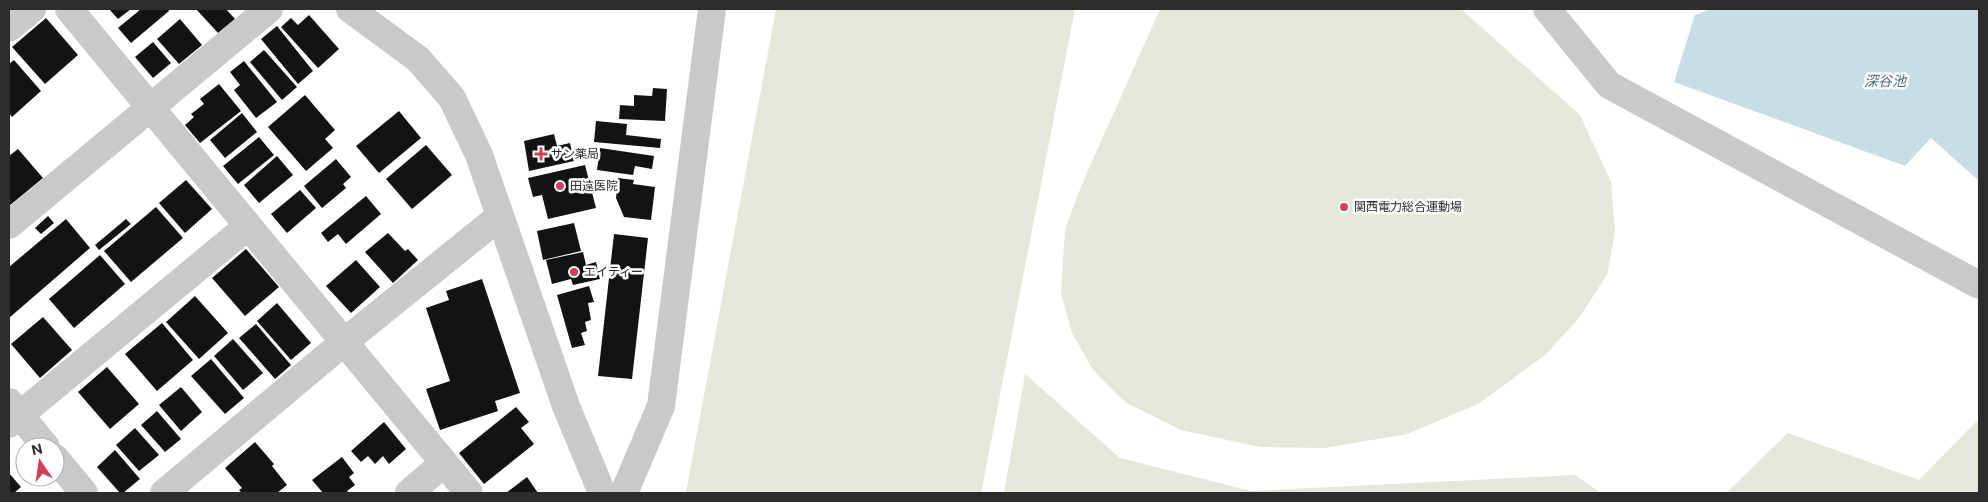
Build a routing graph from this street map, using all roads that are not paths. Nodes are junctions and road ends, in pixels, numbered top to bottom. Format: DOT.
graph roads {
  1 [pos="32,9"];
  2 [pos="69,9"];
  3 [pos="268,9"];
  4 [pos="350,9"];
  5 [pos="712,9"];
  6 [pos="1547,9"];
  7 [pos="9,28"];
  8 [pos="150,107"];
  9 [pos="499,217"];
  10 [pos="9,225"];
  11 [pos="248,226"];
  12 [pos="1979,285"];
  13 [pos="344,342"];
  14 [pos="12,414"];
  15 [pos="36,437"];
  16 [pos="444,463"];
  17 [pos="65,470"];
  18 [pos="84,493"];
  19 [pos="164,493"];
  20 [pos="409,493"];
  21 [pos="469,493"];
  22 [pos="602,493"];
  23 [pos="624,493"];
  1 -- 7 [label="street"];
  2 -- 8 [label="street"];
  3 -- 8 [label="street"];
  4 -- 9 [label="street"];
  5 -- 23 [label="street"];
  6 -- 12 [label="street"];
  8 -- 10 [label="street"];
  8 -- 11 [label="street"];
  9 -- 13 [label="street"];
  9 -- 22 [label="street"];
  11 -- 13 [label="street"];
  11 -- 14 [label="street"];
  13 -- 16 [label="street"];
  13 -- 19 [label="street"];
  14 -- 15 [label="street"];
  16 -- 20 [label="street"];
  16 -- 21 [label="street"];
  17 -- 18 [label="street"];
}
